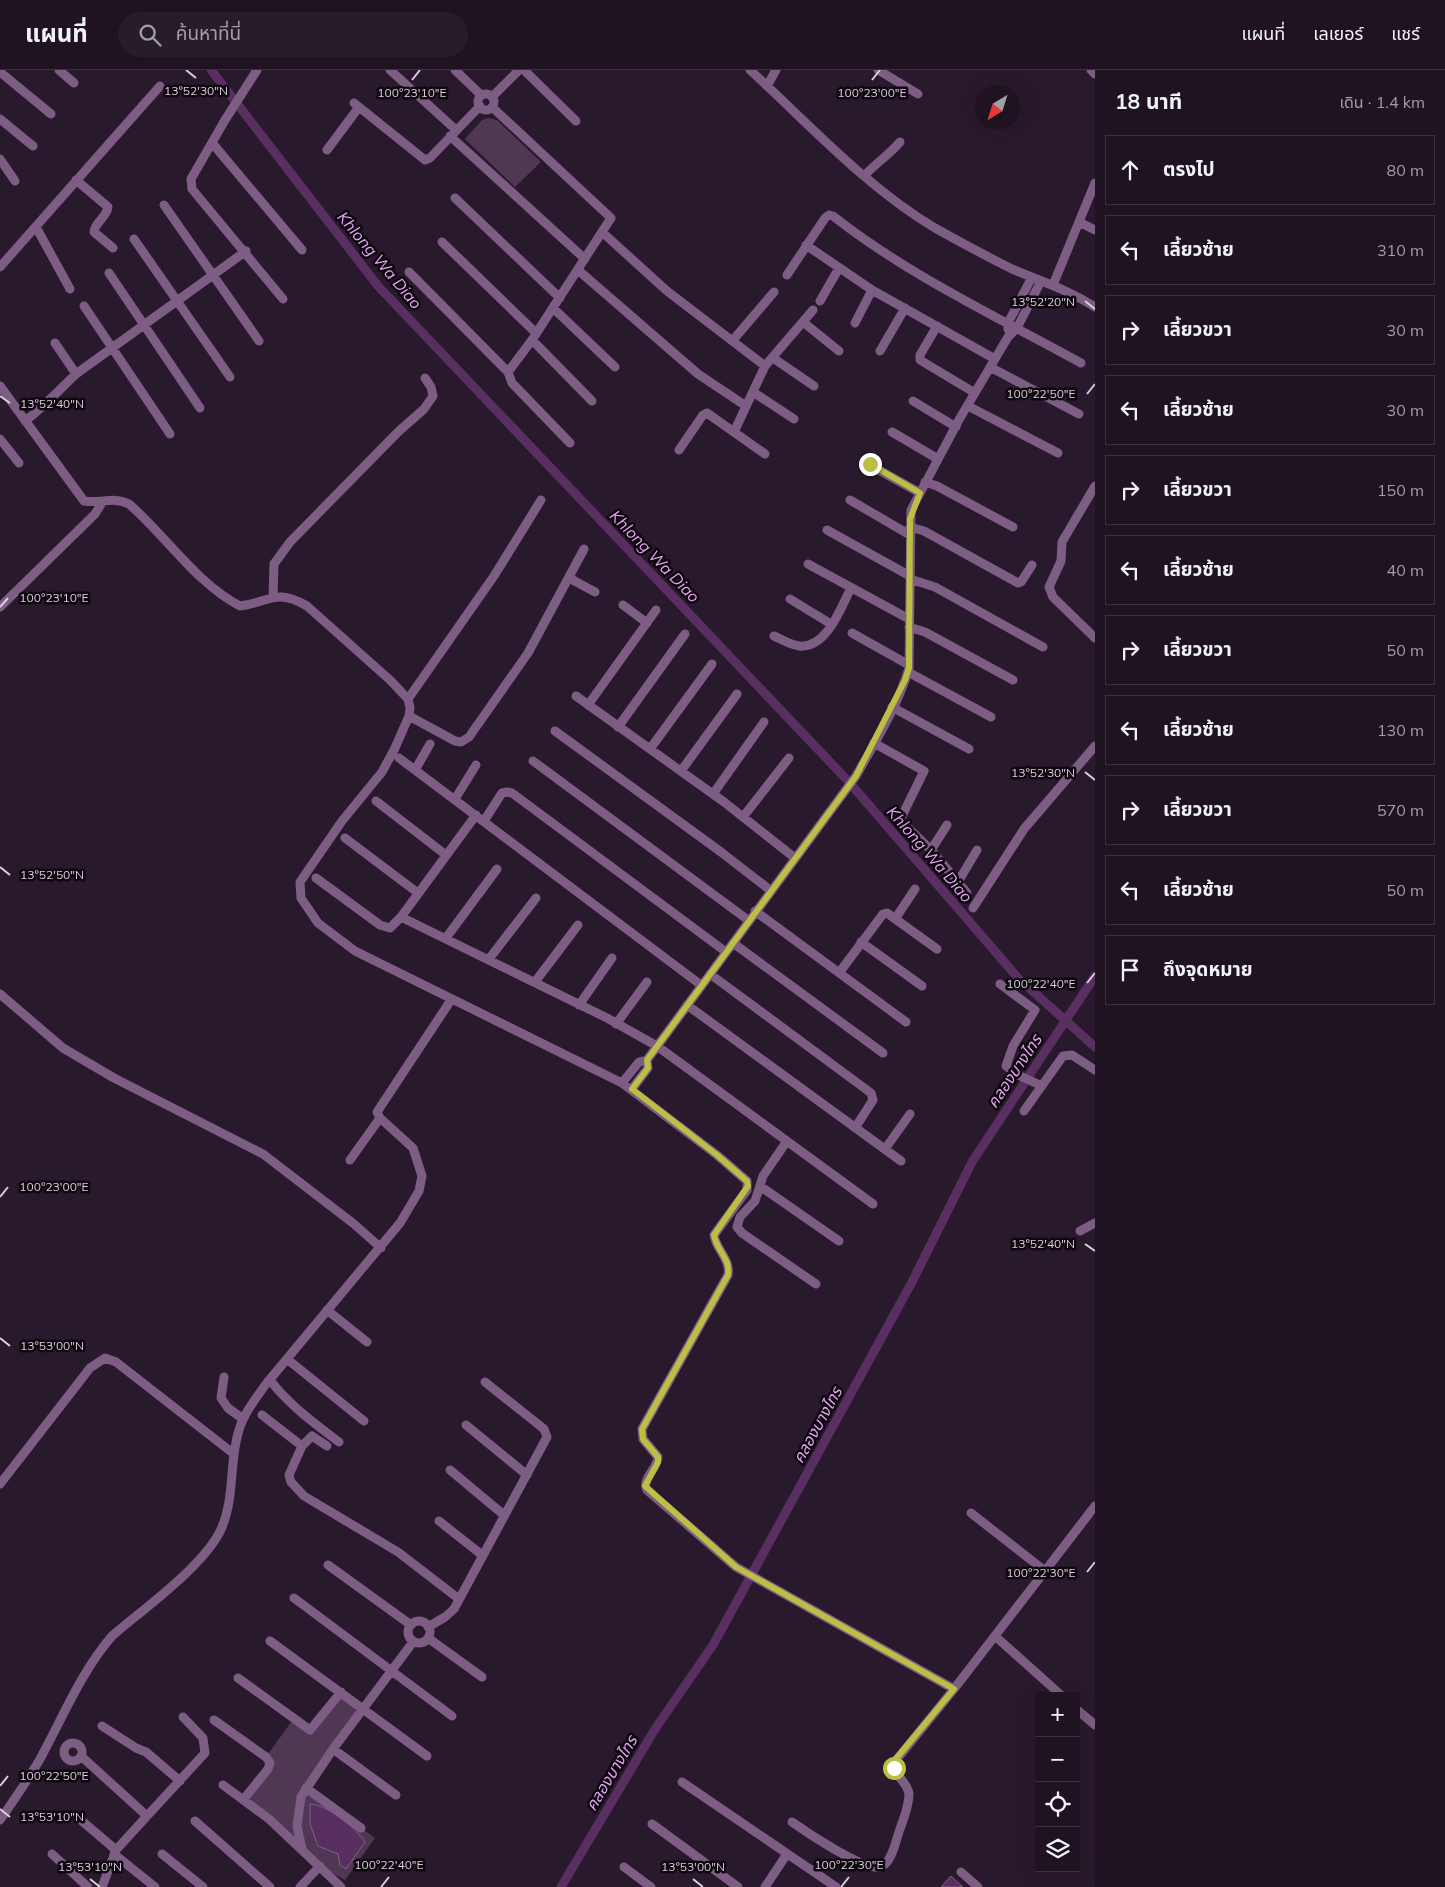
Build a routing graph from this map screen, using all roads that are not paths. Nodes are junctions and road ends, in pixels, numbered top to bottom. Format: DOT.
graph roads {
  1 [pos="59,70"];
  2 [pos="257,70"];
  3 [pos="390,70"];
  4 [pos="455,70"];
  5 [pos="519,70"];
  6 [pos="524,70"];
  7 [pos="750,70"];
  8 [pos="776,70"];
  9 [pos="878,70"];
  10 [pos="1091,70"];
  11 [pos="1,72"];
  12 [pos="1095,74"];
  13 [pos="74,83"];
  14 [pos="160,86"];
  15 [pos="767,86"];
  16 [pos="918,94"];
  17 [pos="481,96"];
  18 [pos="492,97"];
  19 [pos="480,106"];
  20 [pos="492,107"];
  21 [pos="51,114"];
  22 [pos="0,119"];
  23 [pos="576,121"];
  24 [pos="453,133"];
  25 [pos="900,142"];
  26 [pos="213,144"];
  27 [pos="33,146"];
  28 [pos="327,150"];
  29 [pos="0,159"];
  30 [pos="865,175"];
  31 [pos="76,180"];
  32 [pos="16,181"];
  33 [pos="1095,183"];
  34 [pos="454,198"];
  35 [pos="164,205"];
  36 [pos="1079,222"];
  37 [pos="36,227"];
  38 [pos="1095,230"];
  39 [pos="602,232"];
  40 [pos="134,239"];
  41 [pos="442,242"];
  42 [pos="806,245"];
  43 [pos="113,248"];
  44 [pos="302,250"];
  45 [pos="246,251"];
  46 [pos="585,259"];
  47 [pos="0,267"];
  48 [pos="839,268"];
  49 [pos="578,270"];
  50 [pos="409,272"];
  51 [pos="108,273"];
  52 [pos="212,275"];
  53 [pos="787,275"];
  54 [pos="1032,277"];
  55 [pos="1041,281"];
  56 [pos="1053,285"];
  57 [pos="70,290"];
  58 [pos="872,290"];
  59 [pos="774,292"];
  60 [pos="560,298"];
  61 [pos="283,299"];
  62 [pos="820,301"];
  63 [pos="177,302"];
  64 [pos="84,306"];
  65 [pos="1095,307"];
  66 [pos="553,308"];
  67 [pos="906,308"];
  68 [pos="813,310"];
  69 [pos="804,322"];
  70 [pos="855,323"];
  71 [pos="1008,323"];
  72 [pos="144,326"];
  73 [pos="938,326"];
  74 [pos="1017,328"];
  75 [pos="534,337"];
  76 [pos="1008,337"];
  77 [pos="733,340"];
  78 [pos="259,341"];
  79 [pos="54,343"];
  80 [pos="111,349"];
  81 [pos="839,351"];
  82 [pos="880,351"];
  83 [pos="773,358"];
  84 [pos="992,363"];
  85 [pos="1081,363"];
  86 [pos="765,366"];
  87 [pos="615,367"];
  88 [pos="508,372"];
  89 [pos="76,374"];
  90 [pos="230,377"];
  91 [pos="425,378"];
  92 [pos="0,386"];
  93 [pos="814,386"];
  94 [pos="753,392"];
  95 [pos="975,393"];
  96 [pos="592,401"];
  97 [pos="913,401"];
  98 [pos="746,406"];
  99 [pos="968,406"];
  100 [pos="200,408"];
  101 [pos="1078,414"];
  102 [pos="794,419"];
  103 [pos="25,421"];
  104 [pos="956,427"];
  105 [pos="734,432"];
  106 [pos="892,432"];
  107 [pos="170,434"];
  108 [pos="0,439"];
  109 [pos="570,444"];
  110 [pos="679,450"];
  111 [pos="1058,453"];
  112 [pos="765,454"];
  113 [pos="938,459"];
  114 [pos="19,463"];
  115 [pos="870,464"];
  116 [pos="925,482"];
  117 [pos="1095,486"];
  118 [pos="920,493"];
  119 [pos="541,500"];
  120 [pos="850,500"];
  121 [pos="103,501"];
  122 [pos="1013,528"];
  123 [pos="827,530"];
  124 [pos="910,531"];
  125 [pos="584,549"];
  126 [pos="808,564"];
  127 [pos="1032,565"];
  128 [pos="910,577"];
  129 [pos="569,578"];
  130 [pos="851,588"];
  131 [pos="594,592"];
  132 [pos="273,597"];
  133 [pos="790,599"];
  134 [pos="623,605"];
  135 [pos="0,607"];
  136 [pos="656,610"];
  137 [pos="647,622"];
  138 [pos="909,623"];
  139 [pos="831,624"];
  140 [pos="852,633"];
  141 [pos="685,634"];
  142 [pos="774,636"];
  143 [pos="1095,638"];
  144 [pos="1043,647"];
  145 [pos="712,664"];
  146 [pos="908,669"];
  147 [pos="1013,680"];
  148 [pos="737,694"];
  149 [pos="576,696"];
  150 [pos="408,699"];
  151 [pos="588,705"];
  152 [pos="892,707"];
  153 [pos="409,716"];
  154 [pos="991,717"];
  155 [pos="764,722"];
  156 [pos="618,726"];
  157 [pos="555,731"];
  158 [pos="874,743"];
  159 [pos="430,744"];
  160 [pos="1095,746"];
  161 [pos="650,749"];
  162 [pos="969,749"];
  163 [pos="399,758"];
  164 [pos="789,758"];
  165 [pos="533,761"];
  166 [pos="476,765"];
  167 [pos="415,770"];
  168 [pos="681,771"];
  169 [pos="713,794"];
  170 [pos="455,799"];
  171 [pos="376,801"];
  172 [pos="476,815"];
  173 [pos="743,817"];
  174 [pos="484,822"];
  175 [pos="947,825"];
  176 [pos="346,838"];
  177 [pos="932,850"];
  178 [pos="977,850"];
  179 [pos="446,855"];
  180 [pos="795,858"];
  181 [pos="498,869"];
  182 [pos="316,878"];
  183 [pos="958,882"];
  184 [pos="915,889"];
  185 [pos="770,890"];
  186 [pos="418,893"];
  187 [pos="967,893"];
  188 [pos="536,898"];
  189 [pos="974,908"];
  190 [pos="755,911"];
  191 [pos="401,916"];
  192 [pos="895,919"];
  193 [pos="748,920"];
  194 [pos="578,925"];
  195 [pos="446,938"];
  196 [pos="861,942"];
  197 [pos="733,943"];
  198 [pos="937,949"];
  199 [pos="726,952"];
  200 [pos="612,958"];
  201 [pos="489,959"];
  202 [pos="838,973"];
  203 [pos="710,974"];
  204 [pos="535,982"];
  205 [pos="647,982"];
  206 [pos="1000,984"];
  207 [pos="701,986"];
  208 [pos="922,986"];
  209 [pos="0,994"];
  210 [pos="451,1000"];
  211 [pos="578,1005"];
  212 [pos="687,1005"];
  213 [pos="906,1022"];
  214 [pos="616,1024"];
  215 [pos="657,1046"];
  216 [pos="883,1052"];
  217 [pos="647,1060"];
  218 [pos="1095,1070"];
  219 [pos="622,1082"];
  220 [pos="1038,1085"];
  221 [pos="632,1089"];
  222 [pos="1024,1111"];
  223 [pos="910,1114"];
  224 [pos="380,1118"];
  225 [pos="855,1128"];
  226 [pos="787,1141"];
  227 [pos="885,1150"];
  228 [pos="350,1160"];
  229 [pos="901,1161"];
  230 [pos="760,1186"];
  231 [pos="872,1204"];
  232 [pos="1095,1223"];
  233 [pos="1080,1232"];
  234 [pos="839,1241"];
  235 [pos="381,1248"];
  236 [pos="816,1284"];
  237 [pos="328,1310"];
  238 [pos="367,1342"];
  239 [pos="288,1359"];
  240 [pos="224,1376"];
  241 [pos="270,1380"];
  242 [pos="484,1382"];
  243 [pos="262,1415"];
  244 [pos="243,1419"];
  245 [pos="364,1421"];
  246 [pos="466,1426"];
  247 [pos="339,1442"];
  248 [pos="302,1446"];
  249 [pos="327,1446"];
  250 [pos="234,1454"];
  251 [pos="450,1470"];
  252 [pos="527,1475"];
  253 [pos="0,1484"];
  254 [pos="1095,1506"];
  255 [pos="971,1513"];
  256 [pos="504,1515"];
  257 [pos="439,1522"];
  258 [pos="482,1556"];
  259 [pos="328,1565"];
  260 [pos="1045,1571"];
  261 [pos="294,1598"];
  262 [pos="459,1599"];
  263 [pos="411,1625"];
  264 [pos="428,1627"];
  265 [pos="995,1636"];
  266 [pos="428,1638"];
  267 [pos="270,1641"];
  268 [pos="413,1642"];
  269 [pos="390,1669"];
  270 [pos="482,1677"];
  271 [pos="238,1678"];
  272 [pos="954,1689"];
  273 [pos="340,1692"];
  274 [pos="1058,1692"];
  275 [pos="363,1710"];
  276 [pos="1080,1712"];
  277 [pos="452,1716"];
  278 [pos="183,1717"];
  279 [pos="214,1720"];
  280 [pos="1095,1725"];
  281 [pos="102,1726"];
  282 [pos="50,1738"];
  283 [pos="64,1747"];
  284 [pos="333,1749"];
  285 [pos="81,1756"];
  286 [pos="427,1756"];
  287 [pos="180,1781"];
  288 [pos="682,1782"];
  289 [pos="223,1784"];
  290 [pos="306,1788"];
  291 [pos="396,1795"];
  292 [pos="243,1800"];
  293 [pos="4,1806"];
  294 [pos="148,1816"];
  295 [pos="0,1820"];
  296 [pos="82,1821"];
  297 [pos="195,1821"];
  298 [pos="792,1822"];
  299 [pos="652,1824"];
  300 [pos="361,1828"];
  301 [pos="302,1849"];
  302 [pos="115,1852"];
  303 [pos="52,1854"];
  304 [pos="162,1854"];
  305 [pos="787,1854"];
  306 [pos="320,1866"];
  307 [pos="624,1867"];
  308 [pos="960,1872"];
  309 [pos="88,1887"];
  310 [pos="102,1887"];
  311 [pos="154,1887"];
  312 [pos="203,1887"];
  313 [pos="270,1887"];
  314 [pos="300,1887"];
  315 [pos="341,1887"];
  316 [pos="652,1887"];
  317 [pos="738,1887"];
  318 [pos="765,1887"];
  319 [pos="836,1887"];
  320 [pos="978,1887"];
  1 -- 13 [label="street"];
  2 -- 26 [label="street"];
  3 -- 24 [label="street"];
  4 -- 17 [label="street"];
  5 -- 18 [label="street"];
  6 -- 23 [label="street"];
  7 -- 15 [label="street"];
  8 -- 15 [label="street"];
  9 -- 16 [label="street"];
  10 -- 12 [label="street"];
  11 -- 21 [label="street"];
  14 -- 31 [label="street"];
  15 -- 30 [label="street"];
  17 -- 18 [label="street"];
  17 -- 19 [label="street"];
  18 -- 20 [label="street"];
  19 -- 20 [label="street"];
  19 -- 24 [label="street"];
  20 -- 39 [label="street"];
  22 -- 27 [label="street"];
  24 -- 28 [label="street"];
  24 -- 46 [label="street"];
  25 -- 30 [label="street"];
  26 -- 44 [label="street"];
  26 -- 45 [label="street"];
  29 -- 32 [label="street"];
  30 -- 54 [label="street"];
  31 -- 37 [label="street"];
  31 -- 43 [label="street"];
  33 -- 36 [label="street"];
  34 -- 60 [label="street"];
  35 -- 52 [label="street"];
  36 -- 38 [label="street"];
  36 -- 56 [label="street"];
  37 -- 47 [label="street"];
  37 -- 57 [label="street"];
  39 -- 46 [label="street"];
  39 -- 77 [label="street"];
  40 -- 63 [label="street"];
  41 -- 75 [label="street"];
  42 -- 48 [label="street"];
  42 -- 53 [label="street"];
  42 -- 71 [label="street"];
  45 -- 52 [label="street"];
  45 -- 61 [label="street"];
  46 -- 49 [label="street"];
  48 -- 58 [label="street"];
  48 -- 62 [label="street"];
  49 -- 60 [label="street"];
  49 -- 98 [label="street"];
  50 -- 88 [label="street"];
  51 -- 72 [label="street"];
  52 -- 63 [label="street"];
  52 -- 78 [label="street"];
  54 -- 55 [label="street"];
  54 -- 71 [label="street"];
  55 -- 56 [label="street"];
  55 -- 74 [label="street"];
  56 -- 65 [label="street"];
  58 -- 67 [label="street"];
  58 -- 70 [label="street"];
  59 -- 77 [label="street"];
  60 -- 66 [label="street"];
  63 -- 72 [label="street"];
  63 -- 90 [label="street"];
  64 -- 80 [label="street"];
  66 -- 75 [label="street"];
  66 -- 87 [label="street"];
  67 -- 73 [label="street"];
  67 -- 82 [label="street"];
  68 -- 69 [label="street"];
  69 -- 81 [label="street"];
  69 -- 83 [label="street"];
  71 -- 74 [label="street"];
  71 -- 76 [label="street"];
  72 -- 80 [label="street"];
  72 -- 100 [label="street"];
  73 -- 84 [label="street"];
  73 -- 95 [label="street"];
  74 -- 76 [label="street"];
  74 -- 85 [label="street"];
  75 -- 88 [label="street"];
  75 -- 96 [label="street"];
  76 -- 84 [label="street"];
  77 -- 86 [label="street"];
  79 -- 89 [label="street"];
  80 -- 89 [label="street"];
  80 -- 107 [label="street"];
  83 -- 86 [label="street"];
  83 -- 93 [label="street"];
  84 -- 95 [label="street"];
  84 -- 101 [label="street"];
  86 -- 94 [label="street"];
  88 -- 109 [label="street"];
  89 -- 103 [label="street"];
  91 -- 132 [label="street"];
  92 -- 103 [label="street"];
  94 -- 98 [label="street"];
  94 -- 102 [label="street"];
  95 -- 99 [label="street"];
  97 -- 104 [label="street"];
  98 -- 105 [label="street"];
  99 -- 104 [label="street"];
  99 -- 111 [label="street"];
  103 -- 121 [label="street"];
  104 -- 113 [label="street"];
  105 -- 110 [label="street"];
  105 -- 112 [label="street"];
  106 -- 113 [label="street"];
  108 -- 114 [label="street"];
  113 -- 116 [label="street"];
  115 -- 118 [label="street"];
  116 -- 118 [label="street"];
  116 -- 122 [label="street"];
  117 -- 143 [label="street"];
  118 -- 124 [label="street"];
  119 -- 150 [label="street"];
  120 -- 124 [label="street"];
  121 -- 132 [label="street"];
  121 -- 135 [label="street"];
  123 -- 128 [label="street"];
  124 -- 127 [label="street"];
  124 -- 128 [label="street"];
  125 -- 129 [label="street"];
  126 -- 130 [label="street"];
  128 -- 138 [label="street"];
  128 -- 144 [label="street"];
  129 -- 131 [label="street"];
  129 -- 153 [label="street"];
  130 -- 138 [label="street"];
  130 -- 139 [label="street"];
  132 -- 150 [label="street"];
  133 -- 139 [label="street"];
  134 -- 137 [label="street"];
  136 -- 137 [label="street"];
  137 -- 151 [label="street"];
  138 -- 146 [label="street"];
  138 -- 147 [label="street"];
  139 -- 142 [label="street"];
  140 -- 146 [label="street"];
  141 -- 156 [label="street"];
  145 -- 161 [label="street"];
  146 -- 152 [label="street"];
  146 -- 154 [label="street"];
  148 -- 168 [label="street"];
  149 -- 151 [label="street"];
  150 -- 153 [label="street"];
  151 -- 156 [label="street"];
  152 -- 158 [label="street"];
  152 -- 162 [label="street"];
  153 -- 210 [label="street"];
  155 -- 169 [label="street"];
  156 -- 161 [label="street"];
  157 -- 185 [label="street"];
  158 -- 177 [label="street"];
  158 -- 180 [label="street"];
  159 -- 167 [label="street"];
  160 -- 189 [label="street"];
  161 -- 168 [label="street"];
  163 -- 167 [label="street"];
  164 -- 173 [label="street"];
  165 -- 193 [label="street"];
  166 -- 170 [label="street"];
  167 -- 170 [label="street"];
  168 -- 169 [label="street"];
  169 -- 173 [label="street"];
  170 -- 172 [label="street"];
  171 -- 179 [label="street"];
  172 -- 174 [label="street"];
  172 -- 179 [label="street"];
  173 -- 180 [label="street"];
  174 -- 199 [label="street"];
  174 -- 207 [label="street"];
  175 -- 177 [label="street"];
  176 -- 186 [label="street"];
  177 -- 183 [label="street"];
  178 -- 183 [label="street"];
  179 -- 186 [label="street"];
  180 -- 185 [label="street"];
  181 -- 195 [label="street"];
  182 -- 191 [label="street"];
  183 -- 187 [label="street"];
  184 -- 192 [label="street"];
  185 -- 190 [label="street"];
  186 -- 191 [label="street"];
  188 -- 201 [label="street"];
  190 -- 193 [label="street"];
  190 -- 202 [label="street"];
  191 -- 195 [label="street"];
  192 -- 196 [label="street"];
  192 -- 198 [label="street"];
  193 -- 197 [label="street"];
  194 -- 204 [label="street"];
  195 -- 201 [label="street"];
  196 -- 202 [label="street"];
  196 -- 208 [label="street"];
  197 -- 199 [label="street"];
  197 -- 216 [label="street"];
  199 -- 203 [label="street"];
  200 -- 211 [label="street"];
  201 -- 204 [label="street"];
  202 -- 213 [label="street"];
  203 -- 207 [label="street"];
  203 -- 225 [label="street"];
  204 -- 211 [label="street"];
  205 -- 214 [label="street"];
  206 -- 220 [label="street"];
  207 -- 212 [label="street"];
  209 -- 235 [label="street"];
  210 -- 219 [label="street"];
  210 -- 224 [label="street"];
  211 -- 214 [label="street"];
  212 -- 215 [label="street"];
  212 -- 225 [label="street"];
  214 -- 215 [label="street"];
  215 -- 217 [label="street"];
  215 -- 226 [label="street"];
  217 -- 219 [label="street"];
  217 -- 221 [label="street"];
  218 -- 220 [label="street"];
  219 -- 221 [label="street"];
  220 -- 222 [label="street"];
  221 -- 272 [label="street"];
  223 -- 227 [label="street"];
  224 -- 228 [label="street"];
  224 -- 235 [label="street"];
  225 -- 227 [label="street"];
  226 -- 230 [label="street"];
  226 -- 231 [label="street"];
  227 -- 229 [label="street"];
  230 -- 234 [label="street"];
  230 -- 236 [label="street"];
  232 -- 233 [label="street"];
  235 -- 237 [label="street"];
  237 -- 238 [label="street"];
  237 -- 239 [label="street"];
  239 -- 241 [label="street"];
  239 -- 245 [label="street"];
  240 -- 244 [label="street"];
  241 -- 244 [label="street"];
  241 -- 247 [label="street"];
  242 -- 252 [label="street"];
  243 -- 248 [label="street"];
  244 -- 250 [label="street"];
  246 -- 252 [label="street"];
  248 -- 249 [label="street"];
  248 -- 262 [label="street"];
  250 -- 253 [label="street"];
  250 -- 282 [label="street"];
  251 -- 256 [label="street"];
  252 -- 256 [label="street"];
  254 -- 260 [label="street"];
  255 -- 260 [label="street"];
  256 -- 258 [label="street"];
  257 -- 258 [label="street"];
  258 -- 262 [label="street"];
  259 -- 263 [label="street"];
  260 -- 265 [label="street"];
  261 -- 269 [label="street"];
  262 -- 264 [label="street"];
  263 -- 264 [label="street"];
  263 -- 268 [label="street"];
  264 -- 266 [label="street"];
  265 -- 272 [label="street"];
  265 -- 274 [label="street"];
  266 -- 268 [label="street"];
  266 -- 270 [label="street"];
  267 -- 273 [label="street"];
  268 -- 269 [label="street"];
  269 -- 275 [label="street"];
  269 -- 277 [label="street"];
  271 -- 273 [label="street"];
  272 -- 298 [label="street"];
  273 -- 275 [label="street"];
  275 -- 284 [label="street"];
  275 -- 286 [label="street"];
  276 -- 280 [label="street"];
  278 -- 287 [label="street"];
  279 -- 292 [label="street"];
  281 -- 287 [label="street"];
  282 -- 283 [label="street"];
  282 -- 293 [label="street"];
  283 -- 285 [label="street"];
  283 -- 285 [label="street"];
  284 -- 290 [label="street"];
  284 -- 291 [label="street"];
  285 -- 294 [label="street"];
  287 -- 294 [label="street"];
  288 -- 305 [label="street"];
  289 -- 292 [label="street"];
  290 -- 300 [label="street"];
  290 -- 301 [label="street"];
  292 -- 301 [label="street"];
  293 -- 295 [label="street"];
  294 -- 302 [label="street"];
  296 -- 302 [label="street"];
  297 -- 313 [label="street"];
  299 -- 317 [label="street"];
  301 -- 306 [label="street"];
  302 -- 310 [label="street"];
  302 -- 311 [label="street"];
  303 -- 309 [label="street"];
  304 -- 312 [label="street"];
  305 -- 318 [label="street"];
  305 -- 319 [label="street"];
  306 -- 314 [label="street"];
  306 -- 315 [label="street"];
  307 -- 316 [label="street"];
  308 -- 320 [label="street"];
}
